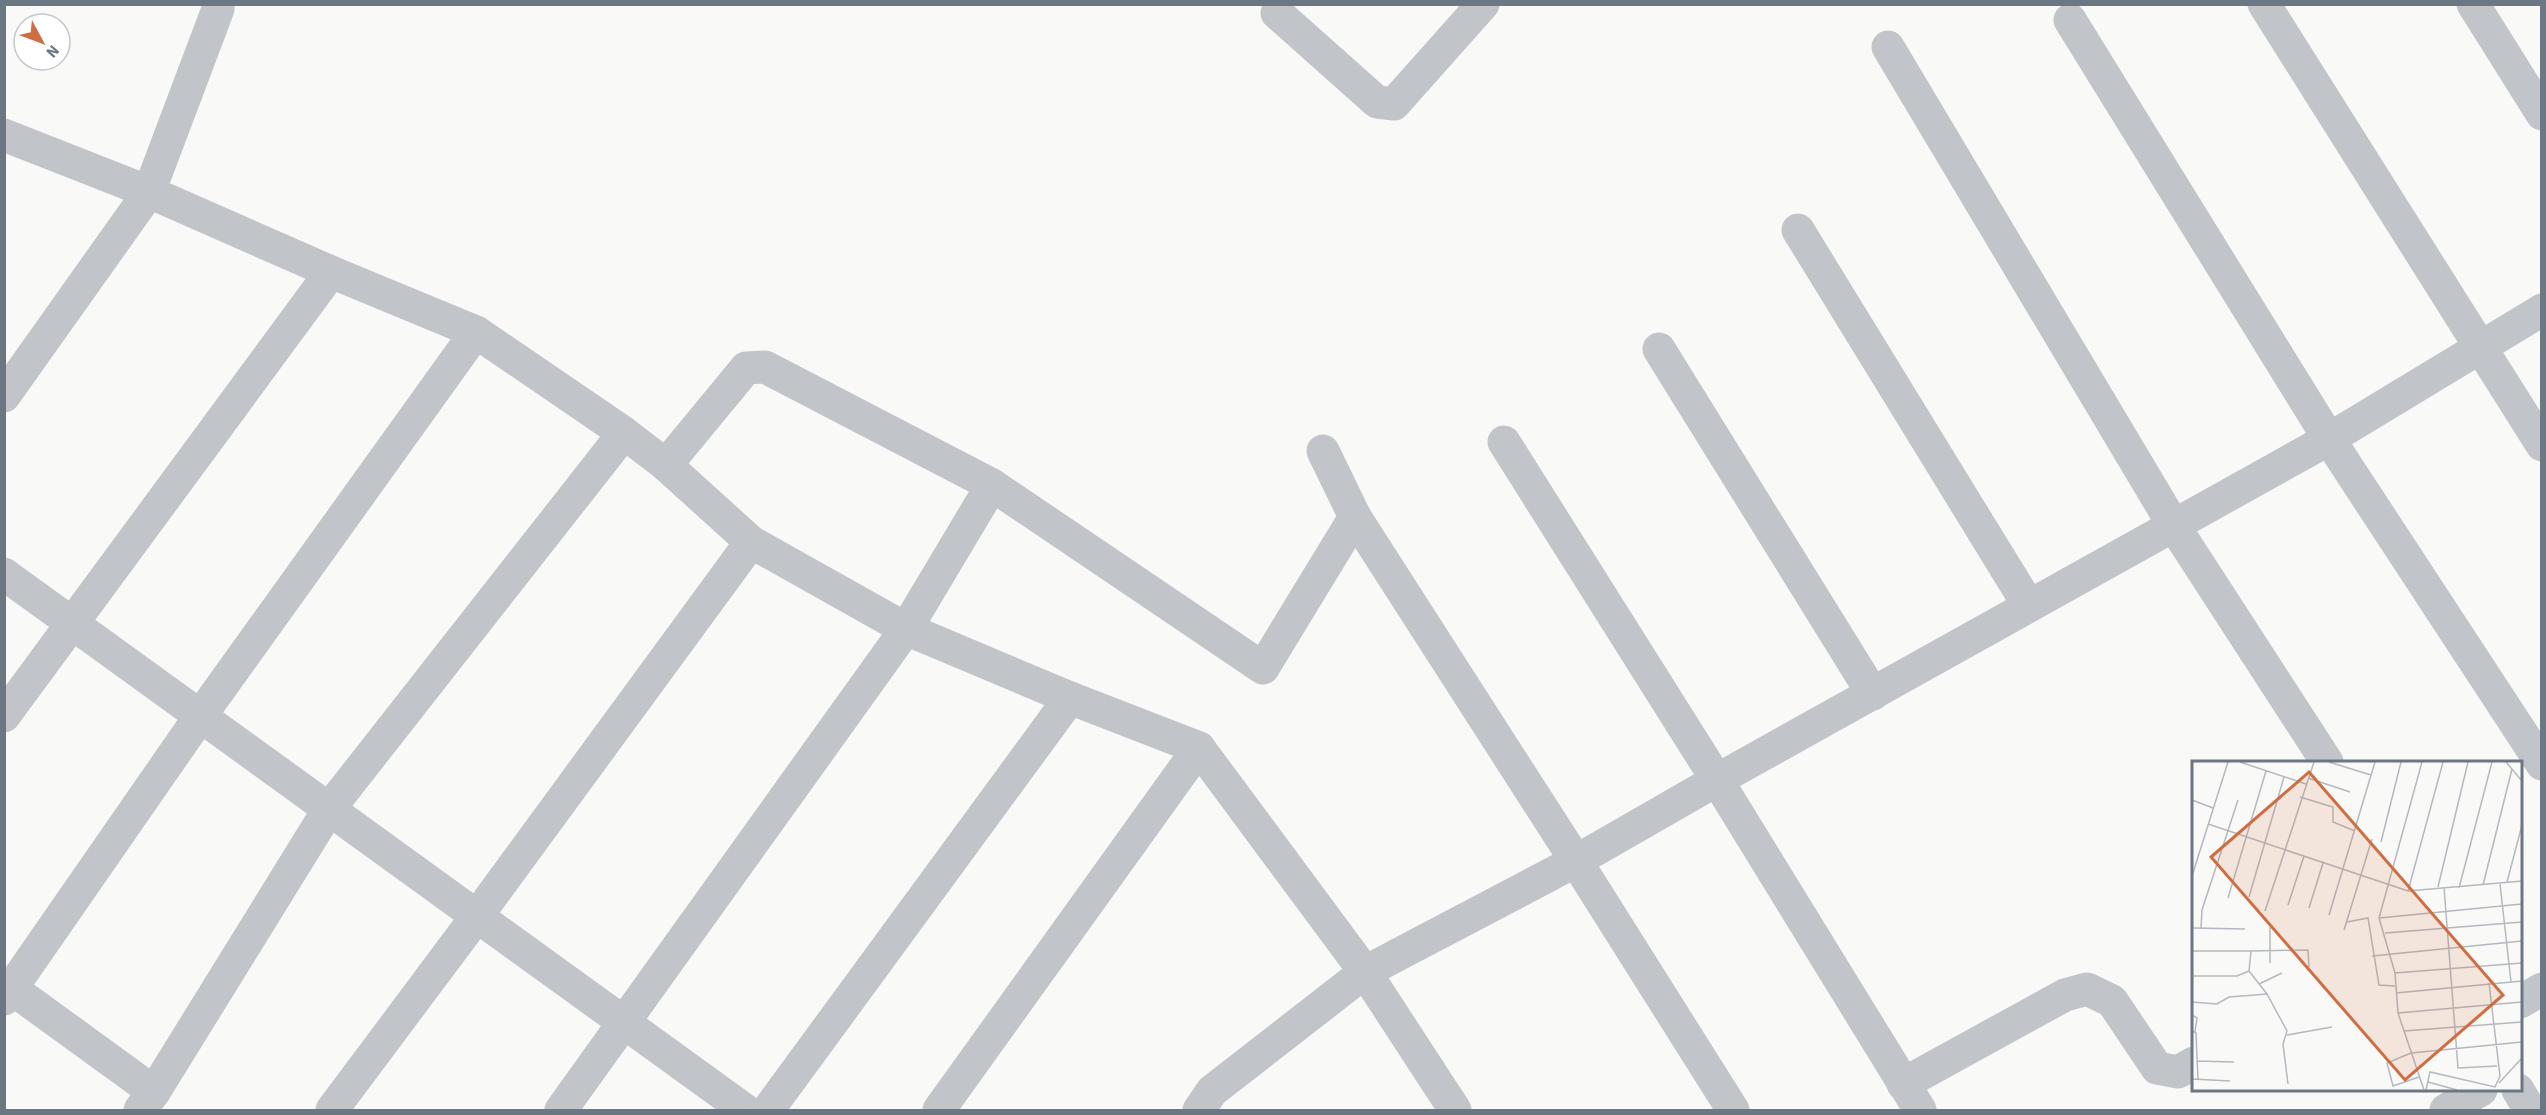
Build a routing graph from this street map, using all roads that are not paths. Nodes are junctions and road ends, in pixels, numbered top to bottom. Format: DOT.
graph roads {
  1 [pos="218,4"];
  2 [pos="1483,4"];
  3 [pos="2264,4"];
  4 [pos="2473,4"];
  5 [pos="1277,13"];
  6 [pos="2070,20"];
  7 [pos="1888,47"];
  8 [pos="2541,114"];
  9 [pos="4,135"];
  10 [pos="149,192"];
  11 [pos="1798,230"];
  12 [pos="331,272"];
  13 [pos="2541,309"];
  14 [pos="476,332"];
  15 [pos="1659,349"];
  16 [pos="2479,349"];
  17 [pos="4,396"];
  18 [pos="624,433"];
  19 [pos="2330,439"];
  20 [pos="1504,442"];
  21 [pos="2541,445"];
  22 [pos="1323,451"];
  23 [pos="666,465"];
  24 [pos="992,484"];
  25 [pos="1355,517"];
  26 [pos="2174,525"];
  27 [pos="751,542"];
  28 [pos="4,574"];
  29 [pos="2029,606"];
  30 [pos="73,623"];
  31 [pos="906,629"];
  32 [pos="1873,694"];
  33 [pos="1070,698"];
  34 [pos="201,715"];
  35 [pos="4,716"];
  36 [pos="1198,748"];
  37 [pos="2326,761"];
  38 [pos="2541,764"];
  39 [pos="1717,780"];
  40 [pos="328,809"];
  41 [pos="1576,861"];
  42 [pos="477,916"];
  43 [pos="1365,972"];
  44 [pos="2541,988"];
  45 [pos="7,991"];
  46 [pos="2522,1001"];
  47 [pos="625,1023"];
  48 [pos="2192,1064"];
  49 [pos="2478,1091"];
  50 [pos="2519,1091"];
  51 [pos="1911,1097"];
  52 [pos="147,1101"];
  53 [pos="1212,1104"];
  54 [pos="332,1110"];
  55 [pos="561,1110"];
  56 [pos="745,1110"];
  57 [pos="768,1110"];
  58 [pos="939,1110"];
  59 [pos="1455,1110"];
  60 [pos="1732,1110"];
  61 [pos="2446,1110"];
  62 [pos="2530,1110"];
  1 -- 10 [label="street"];
  2 -- 5 [label="street"];
  3 -- 16 [label="street"];
  4 -- 8 [label="street"];
  6 -- 19 [label="street"];
  7 -- 26 [label="street"];
  9 -- 10 [label="street"];
  10 -- 12 [label="street"];
  10 -- 17 [label="street"];
  11 -- 29 [label="street"];
  12 -- 14 [label="street"];
  12 -- 30 [label="street"];
  13 -- 16 [label="street"];
  14 -- 18 [label="street"];
  14 -- 34 [label="street"];
  15 -- 32 [label="street"];
  16 -- 19 [label="street"];
  16 -- 21 [label="street"];
  18 -- 23 [label="street"];
  18 -- 40 [label="street"];
  19 -- 26 [label="street"];
  19 -- 38 [label="street"];
  20 -- 39 [label="street"];
  22 -- 25 [label="street"];
  23 -- 24 [label="street"];
  23 -- 27 [label="street"];
  24 -- 25 [label="street"];
  24 -- 31 [label="street"];
  25 -- 41 [label="street"];
  26 -- 29 [label="street"];
  26 -- 37 [label="street"];
  27 -- 31 [label="street"];
  27 -- 42 [label="street"];
  28 -- 30 [label="street"];
  29 -- 32 [label="street"];
  30 -- 34 [label="street"];
  30 -- 35 [label="street"];
  31 -- 33 [label="street"];
  31 -- 47 [label="street"];
  32 -- 39 [label="street"];
  33 -- 36 [label="street"];
  33 -- 57 [label="street"];
  34 -- 40 [label="street"];
  34 -- 45 [label="street"];
  36 -- 43 [label="street"];
  36 -- 58 [label="street"];
  39 -- 41 [label="street"];
  39 -- 51 [label="street"];
  40 -- 42 [label="street"];
  40 -- 52 [label="street"];
  41 -- 43 [label="street"];
  41 -- 60 [label="street"];
  42 -- 47 [label="street"];
  42 -- 54 [label="street"];
  43 -- 53 [label="street"];
  43 -- 59 [label="street"];
  44 -- 46 [label="street"];
  45 -- 52 [label="street"];
  47 -- 55 [label="street"];
  47 -- 56 [label="street"];
  48 -- 51 [label="street"];
  49 -- 61 [label="street"];
  50 -- 62 [label="street"];
}
